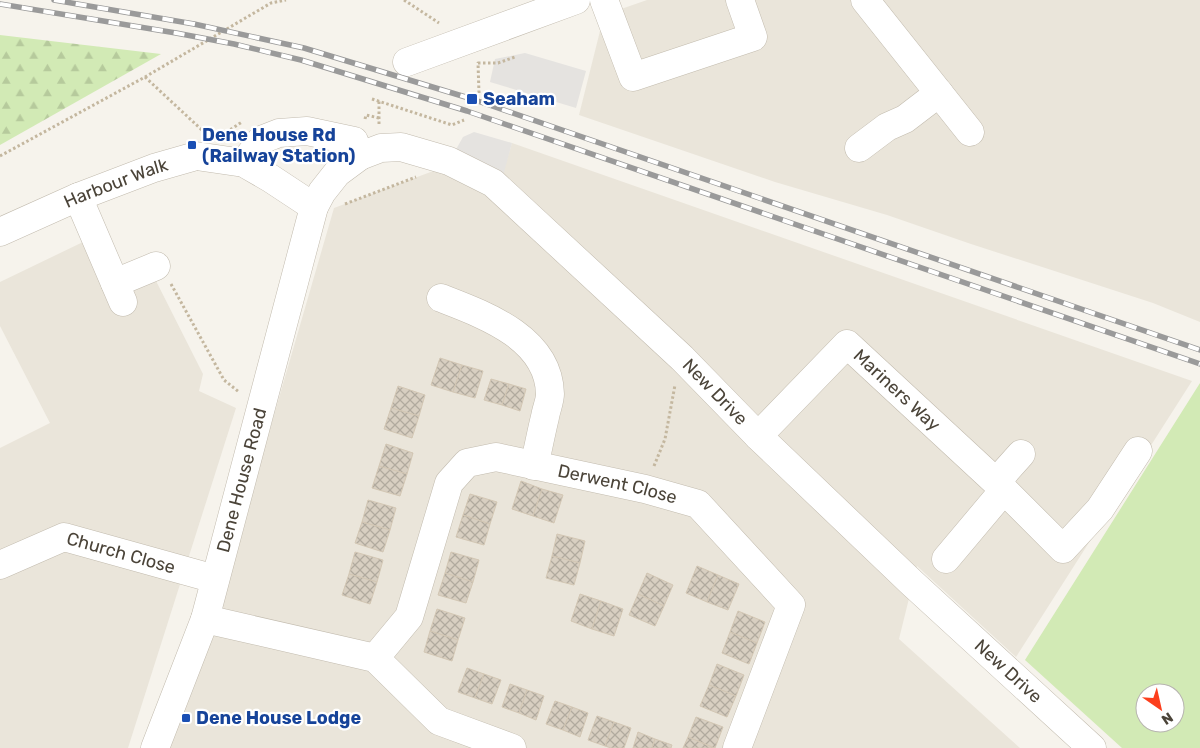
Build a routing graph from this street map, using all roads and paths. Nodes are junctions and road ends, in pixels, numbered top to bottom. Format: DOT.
graph roads {
  1 [pos="286,0"];
  2 [pos="404,0"];
  3 [pos="576,0"];
  4 [pos="604,0"];
  5 [pos="740,0"];
  6 [pos="865,0"];
  7 [pos="457,43"];
  8 [pos="515,56"];
  9 [pos="407,62"];
  10 [pos="145,77"];
  11 [pos="479,93"];
  12 [pos="939,93"];
  13 [pos="372,99"];
  14 [pos="379,101"];
  15 [pos="247,119"];
  16 [pos="464,120"];
  17 [pos="379,126"];
  18 [pos="203,132"];
  19 [pos="970,132"];
  20 [pos="222,135"];
  21 [pos="859,148"];
  22 [pos="0,156"];
  23 [pos="360,156"];
  24 [pos="440,159"];
  25 [pos="244,163"];
  26 [pos="78,197"];
  27 [pos="343,204"];
  28 [pos="314,207"];
  29 [pos="0,232"];
  30 [pos="156,266"];
  31 [pos="441,298"];
  32 [pos="682,358"];
  33 [pos="262,399"];
  34 [pos="758,436"];
  35 [pos="1138,452"];
  36 [pos="1021,454"];
  37 [pos="534,466"];
  38 [pos="1000,486"];
  39 [pos="645,489"];
  40 [pos="946,559"];
  41 [pos="0,565"];
  42 [pos="215,579"];
  43 [pos="204,619"];
  44 [pos="375,658"];
  45 [pos="155,748"];
  46 [pos="512,748"];
  47 [pos="737,748"];
  48 [pos="1092,748"];
  1 -- 10 [label="path"];
  2 -- 7 [label="path"];
  3 -- 7 [label="street"];
  4 -- 5 [label="street"];
  6 -- 12 [label="street"];
  7 -- 9 [label="street"];
  8 -- 11 [label="path"];
  10 -- 18 [label="path"];
  10 -- 22 [label="path"];
  12 -- 19 [label="street"];
  12 -- 21 [label="street"];
  13 -- 14 [label="path"];
  14 -- 16 [label="path"];
  14 -- 17 [label="path"];
  15 -- 20 [label="path"];
  23 -- 24 [label="street, New Drive"];
  23 -- 25 [label="street"];
  23 -- 28 [label="street, New Drive"];
  24 -- 27 [label="path"];
  24 -- 32 [label="street, New Drive"];
  25 -- 26 [label="street, Harbour Walk"];
  25 -- 28 [label="street, Harbour Walk"];
  26 -- 29 [label="street, Harbour Walk"];
  26 -- 30 [label="street"];
  28 -- 33 [label="street, Dene House Road"];
  30 -- 33 [label="path"];
  31 -- 37 [label="street"];
  32 -- 34 [label="street, New Drive"];
  32 -- 39 [label="path"];
  33 -- 42 [label="street, Dene House Road"];
  34 -- 38 [label="street, Mariners Way"];
  34 -- 48 [label="street, New Drive"];
  35 -- 38 [label="street, Mariners Way"];
  36 -- 38 [label="street"];
  37 -- 39 [label="street, Derwent Close"];
  37 -- 44 [label="street, Derwent Close"];
  38 -- 40 [label="street"];
  39 -- 47 [label="street, Derwent Close"];
  41 -- 42 [label="street, Church Close"];
  42 -- 43 [label="street, Dene House Road"];
  43 -- 44 [label="street"];
  43 -- 45 [label="street, Dene House Road"];
  44 -- 46 [label="street"];
}
